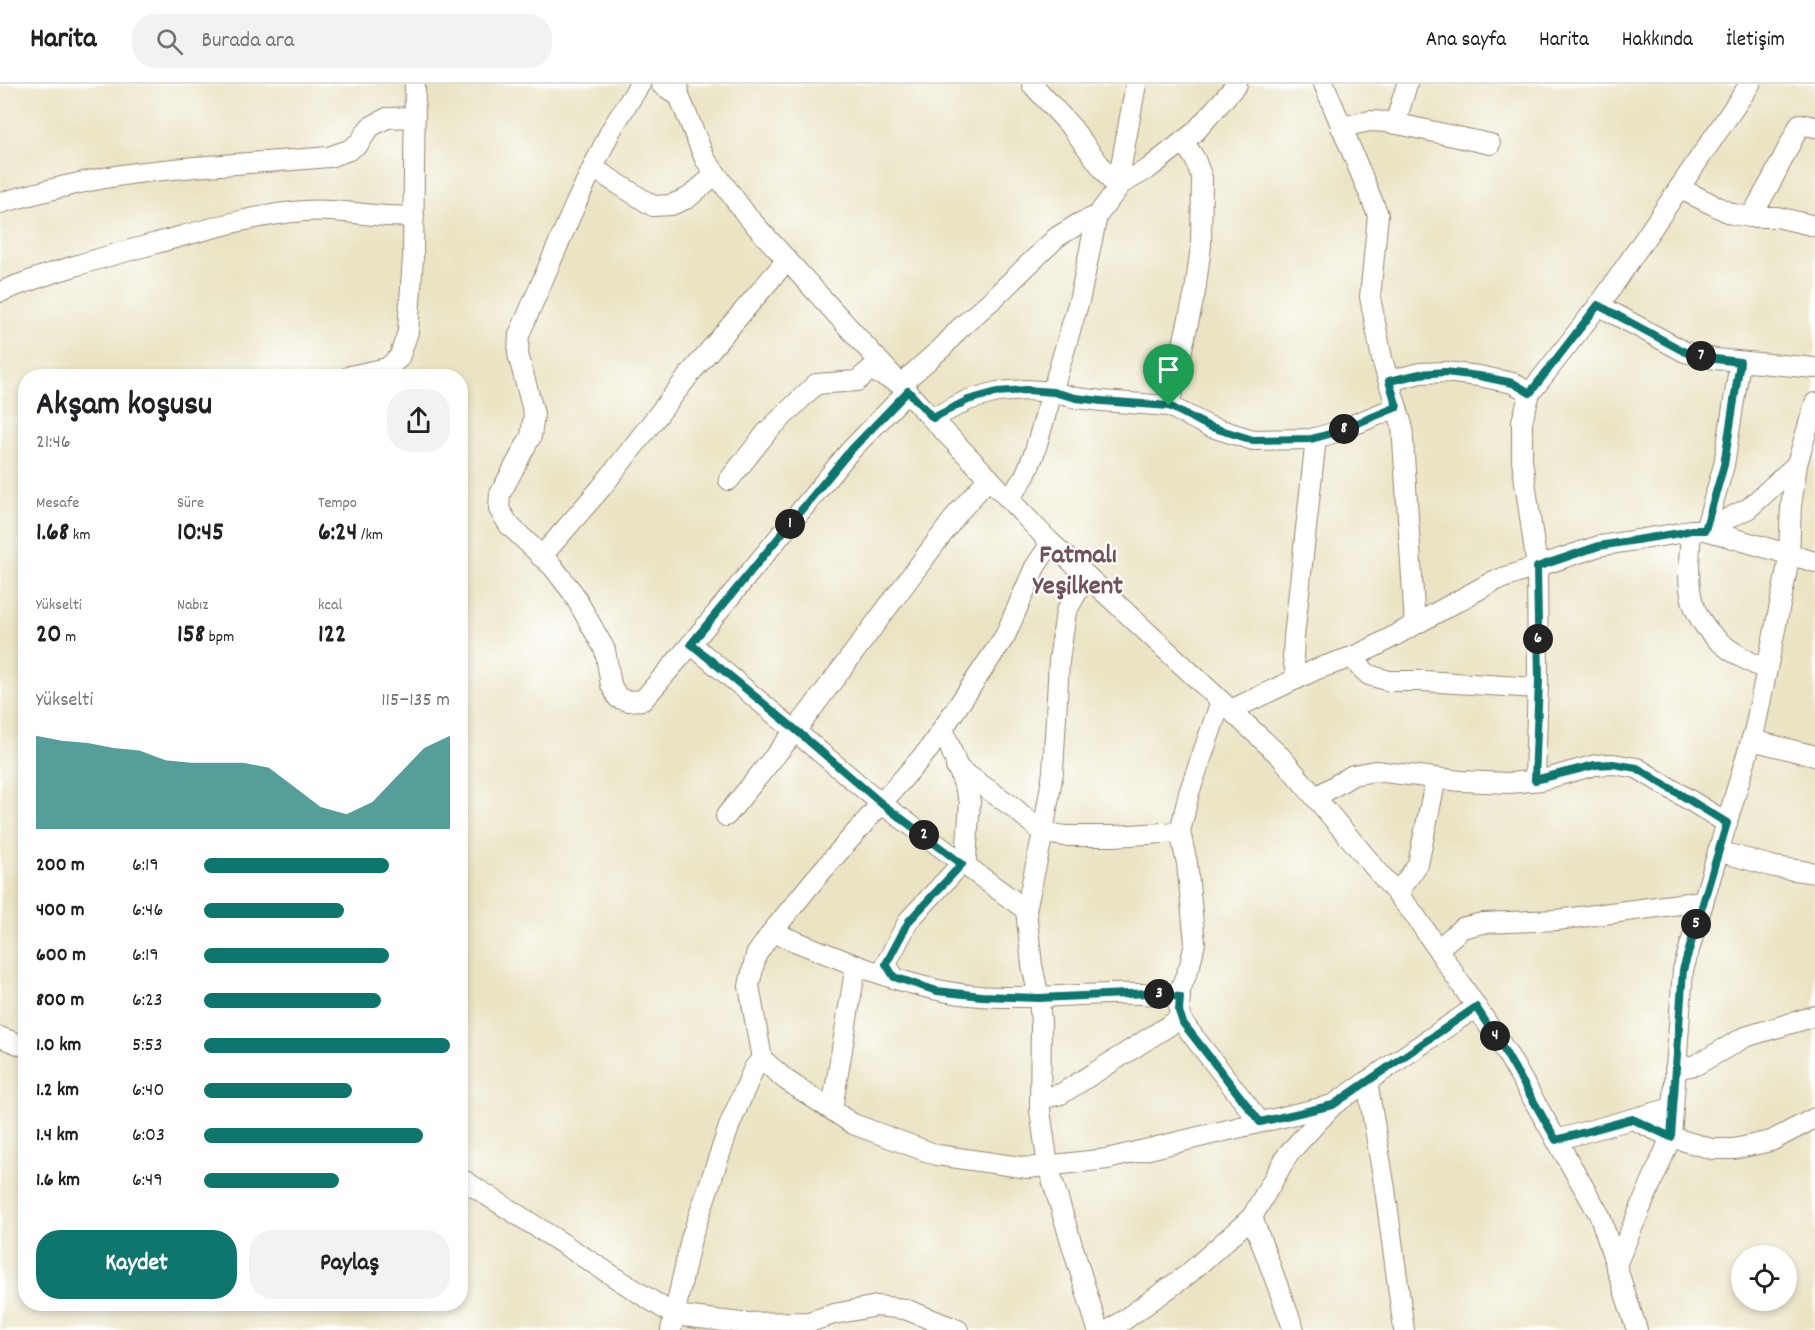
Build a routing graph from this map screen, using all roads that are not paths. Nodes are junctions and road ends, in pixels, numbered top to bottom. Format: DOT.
graph roads {
  1 [pos="415,84"];
  2 [pos="640,84"];
  3 [pos="661,84"];
  4 [pos="1032,84"];
  5 [pos="1136,84"];
  6 [pos="1237,84"];
  7 [pos="1324,84"];
  8 [pos="1407,84"];
  9 [pos="1750,84"];
  10 [pos="679,90"];
  11 [pos="415,117"];
  12 [pos="1395,123"];
  13 [pos="1341,127"];
  14 [pos="1815,127"];
  15 [pos="1183,141"];
  16 [pos="1490,144"];
  17 [pos="593,168"];
  18 [pos="716,174"];
  19 [pos="1117,188"];
  20 [pos="1679,188"];
  21 [pos="0,203"];
  22 [pos="414,216"];
  23 [pos="1097,216"];
  24 [pos="1751,217"];
  25 [pos="1815,226"];
  26 [pos="787,260"];
  27 [pos="0,292"];
  28 [pos="1598,305"];
  29 [pos="1740,362"];
  30 [pos="1815,368"];
  31 [pos="382,369"];
  32 [pos="1389,381"];
  33 [pos="904,388"];
  34 [pos="1053,392"];
  35 [pos="1530,393"];
  36 [pos="1815,403"];
  37 [pos="1169,406"];
  38 [pos="1397,407"];
  39 [pos="933,418"];
  40 [pos="1316,438"];
  41 [pos="1804,458"];
  42 [pos="989,478"];
  43 [pos="729,480"];
  44 [pos="1009,499"];
  45 [pos="1698,530"];
  46 [pos="1051,543"];
  47 [pos="1789,555"];
  48 [pos="541,556"];
  49 [pos="1815,562"];
  50 [pos="1537,567"];
  51 [pos="1086,576"];
  52 [pos="1415,624"];
  53 [pos="691,644"];
  54 [pos="1355,656"];
  55 [pos="1767,669"];
  56 [pos="1297,679"];
  57 [pos="1538,688"];
  58 [pos="1226,706"];
  59 [pos="943,728"];
  60 [pos="796,730"];
  61 [pos="1752,740"];
  62 [pos="929,749"];
  63 [pos="1815,756"];
  64 [pos="958,768"];
  65 [pos="1436,778"];
  66 [pos="1535,780"];
  67 [pos="1316,797"];
  68 [pos="882,804"];
  69 [pos="726,816"];
  70 [pos="1727,823"];
  71 [pos="1180,832"];
  72 [pos="1043,833"];
  73 [pos="1718,851"];
  74 [pos="962,864"];
  75 [pos="1815,873"];
  76 [pos="1397,894"];
  77 [pos="1703,901"];
  78 [pos="1026,910"];
  79 [pos="772,932"];
  80 [pos="1438,949"];
  81 [pos="856,965"];
  82 [pos="894,977"];
  83 [pos="1180,997"];
  84 [pos="1039,998"];
  85 [pos="1476,1007"];
  86 [pos="1815,1016"];
  87 [pos="1181,1018"];
  88 [pos="0,1037"];
  89 [pos="18,1044"];
  90 [pos="762,1059"];
  91 [pos="1675,1069"];
  92 [pos="1367,1081"];
  93 [pos="1040,1099"];
  94 [pos="1333,1105"];
  95 [pos="1672,1108"];
  96 [pos="832,1109"];
  97 [pos="1815,1118"];
  98 [pos="1632,1119"];
  99 [pos="1260,1122"];
  100 [pos="1671,1137"];
  101 [pos="1556,1140"];
  102 [pos="1048,1166"];
  103 [pos="468,1184"];
  104 [pos="1252,1217"];
  105 [pos="1616,1265"];
  106 [pos="672,1323"];
  107 [pos="958,1330"];
  108 [pos="1098,1330"];
  109 [pos="1110,1330"];
  110 [pos="1294,1330"];
  111 [pos="1404,1330"];
  112 [pos="1637,1330"];
  1 -- 11 [label="street"];
  2 -- 17 [label="street"];
  3 -- 10 [label="street"];
  4 -- 19 [label="street"];
  5 -- 19 [label="street"];
  6 -- 15 [label="street"];
  7 -- 13 [label="street"];
  8 -- 12 [label="street"];
  9 -- 20 [label="street"];
  10 -- 18 [label="street"];
  11 -- 21 [label="street"];
  11 -- 22 [label="street"];
  12 -- 13 [label="street"];
  12 -- 16 [label="street"];
  13 -- 32 [label="street"];
  14 -- 24 [label="street"];
  15 -- 19 [label="street"];
  15 -- 37 [label="street"];
  17 -- 18 [label="street"];
  17 -- 48 [label="street"];
  18 -- 26 [label="street"];
  19 -- 23 [label="street"];
  20 -- 24 [label="street"];
  20 -- 28 [label="street"];
  22 -- 27 [label="street"];
  22 -- 31 [label="street"];
  23 -- 33 [label="street"];
  23 -- 34 [label="street"];
  24 -- 25 [label="street"];
  26 -- 33 [label="street"];
  26 -- 48 [label="street"];
  28 -- 29 [label="street"];
  28 -- 35 [label="street"];
  29 -- 30 [label="street"];
  29 -- 45 [label="street"];
  32 -- 35 [label="street"];
  32 -- 38 [label="street"];
  33 -- 39 [label="street"];
  33 -- 43 [label="street"];
  33 -- 53 [label="street"];
  34 -- 37 [label="street"];
  34 -- 39 [label="street"];
  34 -- 44 [label="street"];
  35 -- 50 [label="street"];
  36 -- 41 [label="street"];
  37 -- 40 [label="street"];
  38 -- 40 [label="street"];
  38 -- 52 [label="street"];
  39 -- 42 [label="street"];
  40 -- 56 [label="street"];
  41 -- 45 [label="street"];
  41 -- 47 [label="street"];
  42 -- 44 [label="street"];
  42 -- 60 [label="street"];
  44 -- 46 [label="street"];
  45 -- 47 [label="street"];
  45 -- 50 [label="street"];
  45 -- 55 [label="street"];
  46 -- 51 [label="street"];
  46 -- 59 [label="street"];
  47 -- 49 [label="street"];
  47 -- 55 [label="street"];
  48 -- 53 [label="street"];
  50 -- 52 [label="street"];
  50 -- 57 [label="street"];
  51 -- 58 [label="street"];
  51 -- 72 [label="street"];
  52 -- 54 [label="street"];
  53 -- 60 [label="street"];
  54 -- 56 [label="street"];
  54 -- 57 [label="street"];
  55 -- 61 [label="street"];
  56 -- 58 [label="street"];
  57 -- 66 [label="street"];
  58 -- 67 [label="street"];
  58 -- 71 [label="street"];
  59 -- 62 [label="street"];
  59 -- 64 [label="street"];
  60 -- 68 [label="street"];
  60 -- 69 [label="street"];
  61 -- 63 [label="street"];
  61 -- 70 [label="street"];
  62 -- 64 [label="street"];
  62 -- 68 [label="street"];
  64 -- 72 [label="street"];
  64 -- 74 [label="street"];
  65 -- 66 [label="street"];
  65 -- 67 [label="street"];
  65 -- 76 [label="street"];
  66 -- 70 [label="street"];
  67 -- 76 [label="street"];
  68 -- 74 [label="street"];
  68 -- 79 [label="street"];
  70 -- 73 [label="street"];
  71 -- 72 [label="street"];
  71 -- 83 [label="street"];
  72 -- 78 [label="street"];
  73 -- 75 [label="street"];
  73 -- 77 [label="street"];
  74 -- 78 [label="street"];
  74 -- 82 [label="street"];
  76 -- 80 [label="street"];
  77 -- 80 [label="street"];
  77 -- 91 [label="street"];
  78 -- 84 [label="street"];
  79 -- 81 [label="street"];
  79 -- 90 [label="street"];
  80 -- 85 [label="street"];
  81 -- 82 [label="street"];
  81 -- 96 [label="street"];
  82 -- 84 [label="street"];
  83 -- 84 [label="street"];
  83 -- 87 [label="street"];
  84 -- 93 [label="street"];
  85 -- 92 [label="street"];
  85 -- 101 [label="street"];
  86 -- 91 [label="street"];
  87 -- 93 [label="street"];
  87 -- 99 [label="street"];
  88 -- 89 [label="street"];
  90 -- 96 [label="street"];
  90 -- 106 [label="street"];
  91 -- 95 [label="street"];
  92 -- 94 [label="street"];
  92 -- 111 [label="street"];
  93 -- 102 [label="street"];
  94 -- 99 [label="street"];
  94 -- 104 [label="street"];
  95 -- 98 [label="street"];
  95 -- 100 [label="street"];
  96 -- 102 [label="street"];
  97 -- 100 [label="street"];
  98 -- 100 [label="street"];
  98 -- 101 [label="street"];
  99 -- 102 [label="street"];
  100 -- 105 [label="street"];
  101 -- 105 [label="street"];
  102 -- 108 [label="street"];
  103 -- 106 [label="street"];
  104 -- 109 [label="street"];
  104 -- 110 [label="street"];
  105 -- 112 [label="street"];
  106 -- 107 [label="street"];
}
